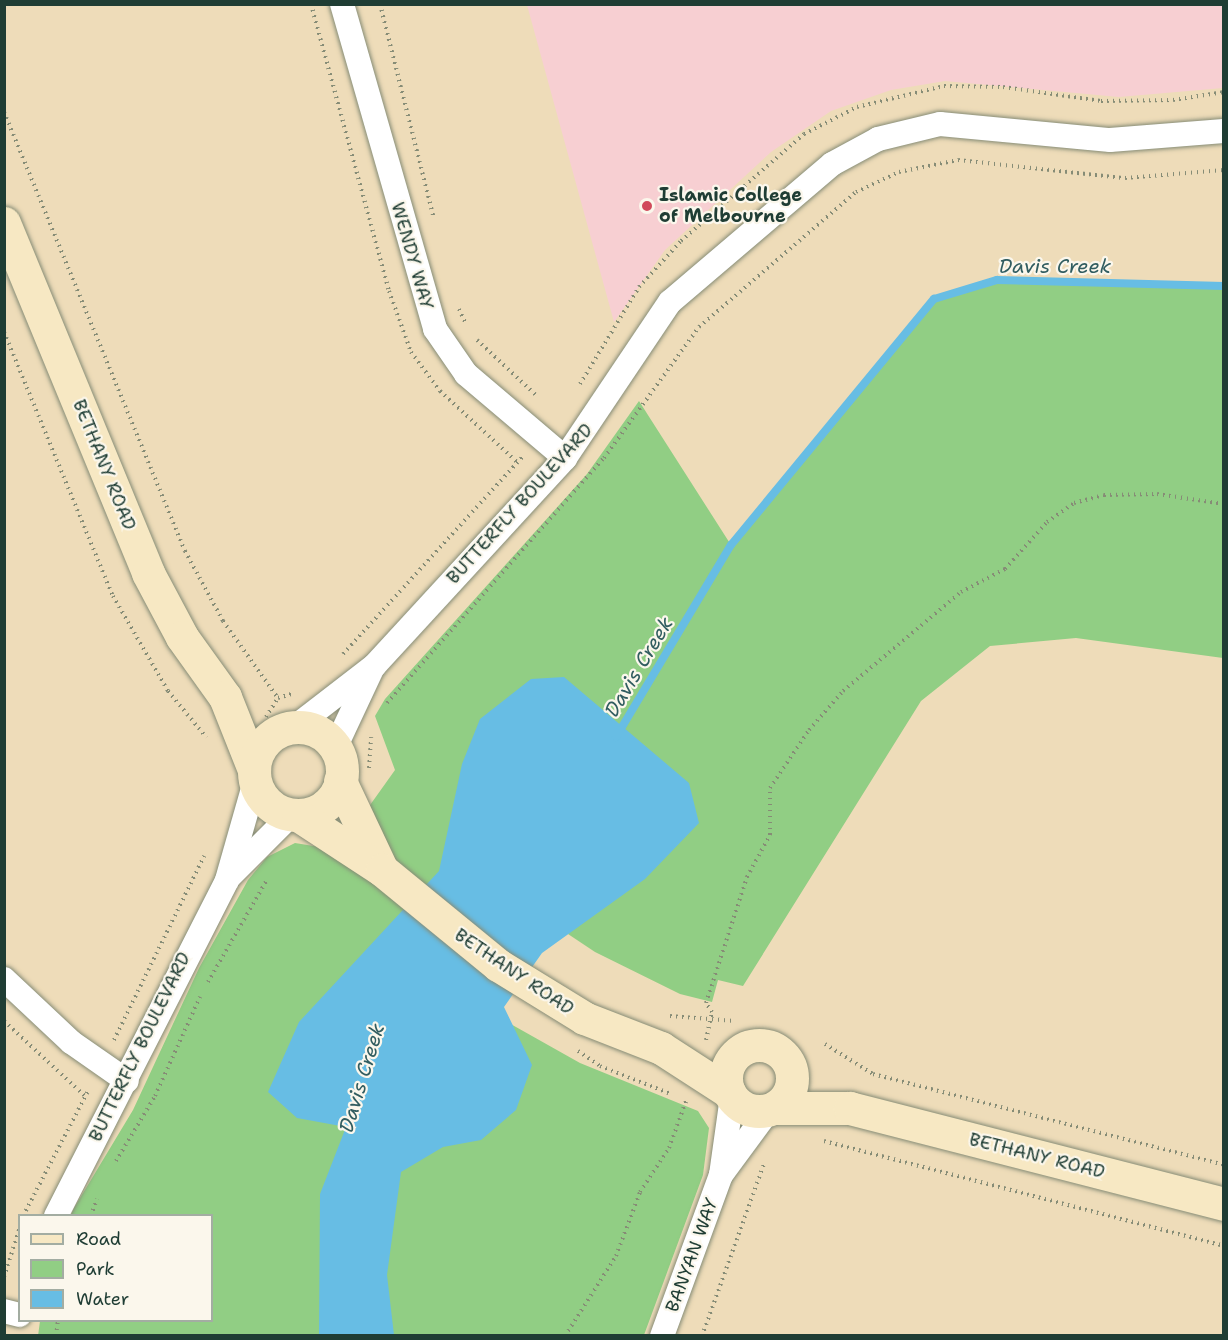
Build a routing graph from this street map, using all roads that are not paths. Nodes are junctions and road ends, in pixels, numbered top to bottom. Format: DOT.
graph roads {
  1 [pos="342,4"];
  2 [pos="1224,131"];
  3 [pos="4,222"];
  4 [pos="565,458"];
  5 [pos="374,666"];
  6 [pos="225,697"];
  7 [pos="290,728"];
  8 [pos="335,748"];
  9 [pos="254,776"];
  10 [pos="340,781"];
  11 [pos="295,815"];
  12 [pos="382,870"];
  13 [pos="227,880"];
  14 [pos="4,979"];
  15 [pos="738,1036"];
  16 [pos="701,1062"];
  17 [pos="788,1062"];
  18 [pos="127,1081"];
  19 [pos="730,1095"];
  20 [pos="850,1108"];
  21 [pos="772,1109"];
  22 [pos="721,1175"];
  23 [pos="1224,1204"];
  24 [pos="57,1214"];
  25 [pos="662,1335"];
  1 -- 4 [label="street, WENDY WAY"];
  2 -- 4 [label="street, BUTTERFLY BOULEVARD"];
  3 -- 6 [label="street, BETHANY ROAD"];
  4 -- 5 [label="street, BUTTERFLY BOULEVARD"];
  5 -- 7 [label="street, BUTTERFLY BOULEVARD"];
  5 -- 8 [label="street, BUTTERFLY BOULEVARD"];
  6 -- 7 [label="street, BETHANY ROAD"];
  6 -- 9 [label="street, BETHANY ROAD"];
  7 -- 8 [label="street, BETHANY ROAD"];
  7 -- 9 [label="street"];
  8 -- 10 [label="street, BETHANY ROAD"];
  9 -- 11 [label="street, BETHANY ROAD"];
  9 -- 13 [label="street, BUTTERFLY BOULEVARD"];
  10 -- 11 [label="street"];
  10 -- 12 [label="street, BETHANY ROAD"];
  11 -- 12 [label="street, BETHANY ROAD"];
  11 -- 13 [label="street, BUTTERFLY BOULEVARD"];
  12 -- 16 [label="street, BETHANY ROAD"];
  13 -- 18 [label="street, BUTTERFLY BOULEVARD"];
  14 -- 18 [label="street"];
  15 -- 16 [label="street, BETHANY ROAD"];
  15 -- 17 [label="street"];
  15 -- 19 [label="street"];
  16 -- 19 [label="street, BETHANY ROAD"];
  17 -- 20 [label="street, BETHANY ROAD"];
  17 -- 21 [label="street"];
  18 -- 24 [label="street, BUTTERFLY BOULEVARD"];
  19 -- 21 [label="street"];
  19 -- 22 [label="street, BANYAN WAY"];
  20 -- 21 [label="street, BETHANY ROAD"];
  20 -- 23 [label="street, BETHANY ROAD"];
  21 -- 22 [label="street, BANYAN WAY"];
  22 -- 25 [label="street, BANYAN WAY"];
}
